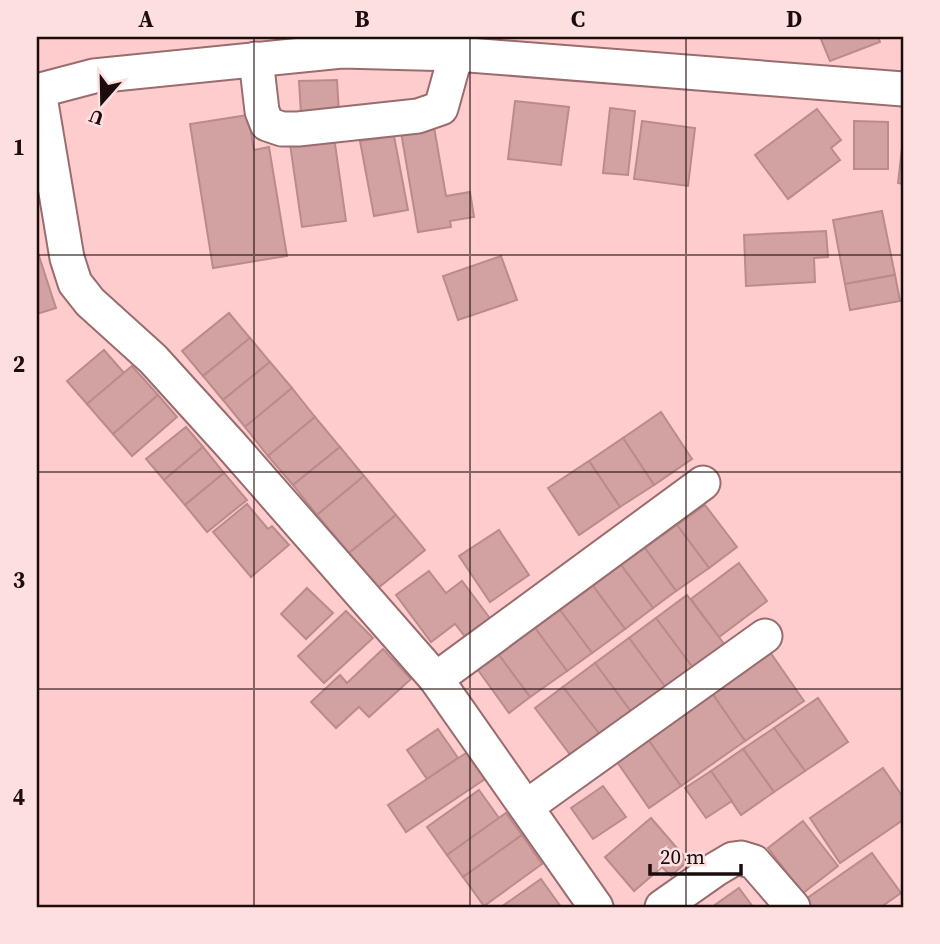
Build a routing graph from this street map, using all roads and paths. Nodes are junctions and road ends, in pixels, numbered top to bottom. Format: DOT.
graph roads {
  1 [pos="456,54"];
  2 [pos="257,59"];
  3 [pos="903,89"];
  4 [pos="38,91"];
  5 [pos="703,483"];
  6 [pos="765,636"];
  7 [pos="436,679"];
  8 [pos="526,807"];
  9 [pos="596,907"];
  10 [pos="662,907"];
  11 [pos="793,907"];
  1 -- 2 [label="street"];
  1 -- 2 [label="street"];
  1 -- 3 [label="street"];
  2 -- 4 [label="street"];
  4 -- 7 [label="street"];
  5 -- 7 [label="street"];
  6 -- 8 [label="street"];
  7 -- 8 [label="street"];
  8 -- 9 [label="street"];
  10 -- 11 [label="street"];
}
